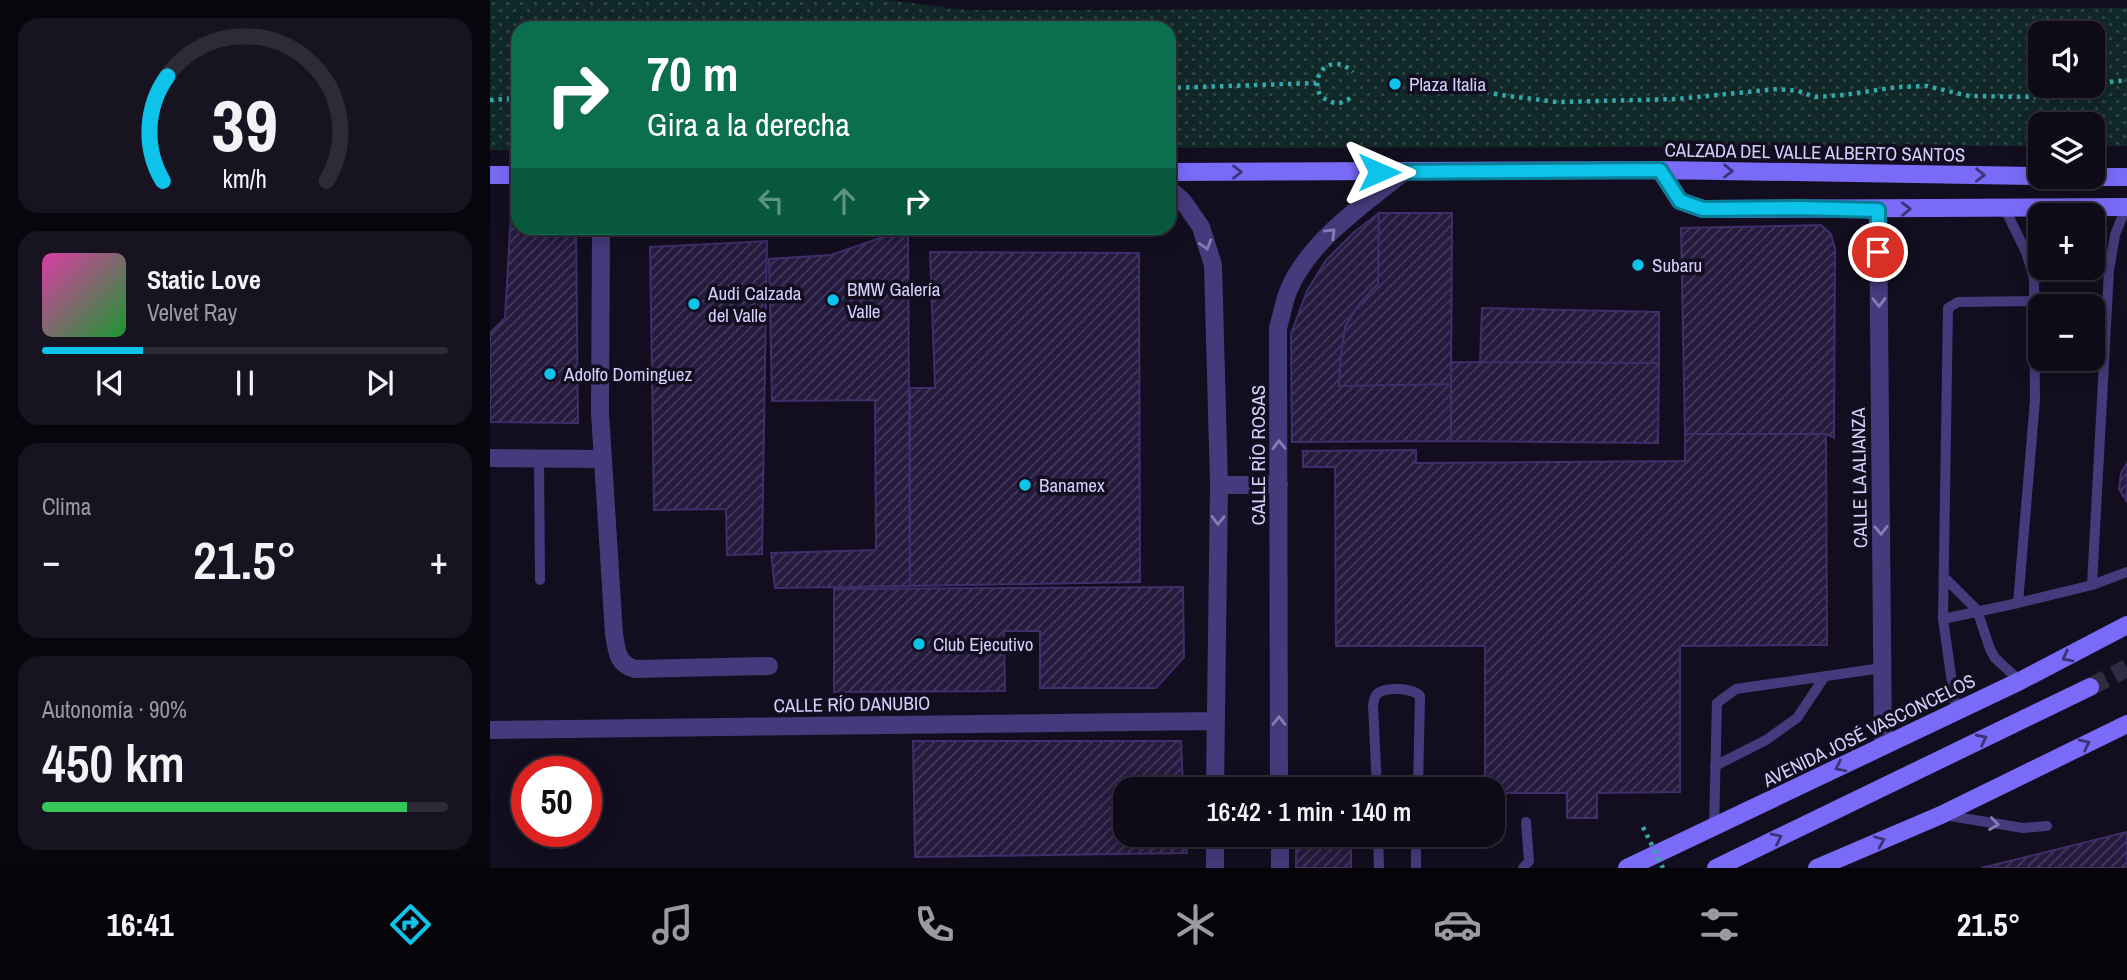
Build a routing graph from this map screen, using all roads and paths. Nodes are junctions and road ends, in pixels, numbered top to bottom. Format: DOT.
graph roads {
  1 [pos="1353,72"];
  2 [pos="2127,80"];
  3 [pos="1316,83"];
  4 [pos="1444,83"];
  5 [pos="2105,83"];
  6 [pos="1176,88"];
  7 [pos="2028,97"];
  8 [pos="511,98"];
  9 [pos="1350,98"];
  10 [pos="490,100"];
  11 [pos="1660,170"];
  12 [pos="1176,172"];
  13 [pos="1404,172"];
  14 [pos="490,175"];
  15 [pos="511,175"];
  16 [pos="2028,176"];
  17 [pos="2105,177"];
  18 [pos="2127,177"];
  19 [pos="1176,195"];
  20 [pos="2004,207"];
  21 [pos="2127,207"];
  22 [pos="1878,210"];
  23 [pos="601,235"];
  24 [pos="2028,258"];
  25 [pos="2105,270"];
  26 [pos="2109,270"];
  27 [pos="2028,301"];
  28 [pos="2035,371"];
  29 [pos="490,458"];
  30 [pos="539,458"];
  31 [pos="602,459"];
  32 [pos="1219,485"];
  33 [pos="1279,485"];
  34 [pos="2127,572"];
  35 [pos="1944,577"];
  36 [pos="540,580"];
  37 [pos="2092,585"];
  38 [pos="2018,603"];
  39 [pos="1977,610"];
  40 [pos="1943,619"];
  41 [pos="2127,625"];
  42 [pos="769,666"];
  43 [pos="1882,668"];
  44 [pos="1825,676"];
  45 [pos="2020,681"];
  46 [pos="2091,687"];
  47 [pos="1956,711"];
  48 [pos="1214,721"];
  49 [pos="2127,724"];
  50 [pos="490,730"];
  51 [pos="1883,746"];
  52 [pos="1716,766"];
  53 [pos="1215,777"];
  54 [pos="1279,777"];
  55 [pos="1377,777"];
  56 [pos="1418,777"];
  57 [pos="1941,815"];
  58 [pos="1526,822"];
  59 [pos="2047,826"];
  60 [pos="1643,827"];
  61 [pos="1714,827"];
  62 [pos="1215,847"];
  63 [pos="1280,847"];
  64 [pos="1378,847"];
  65 [pos="1416,847"];
  66 [pos="1215,868"];
  67 [pos="1280,868"];
  68 [pos="1379,868"];
  69 [pos="1416,868"];
  70 [pos="1523,868"];
  71 [pos="1627,868"];
  72 [pos="1663,868"];
  73 [pos="1716,868"];
  74 [pos="1817,868"];
  1 -- 3 [label="path"];
  2 -- 5 [label="path"];
  3 -- 6 [label="path"];
  3 -- 9 [label="path"];
  4 -- 7 [label="path"];
  8 -- 10 [label="path"];
  11 -- 13 [label="main road, CALZADA DEL VALLE ALBERTO SANTOS"];
  11 -- 16 [label="main road, CALZADA DEL VALLE ALBERTO SANTOS, one-way"];
  11 -- 22 [label="main road"];
  12 -- 13 [label="main road, CALZADA DEL VALLE ALBERTO SANTOS, one-way"];
  33 -- 13 [label="street, CALLE RÍO ROSAS, one-way"];
  14 -- 15 [label="main road"];
  17 -- 18 [label="main road"];
  19 -- 32 [label="street, CALLE RÍO ROSAS, one-way"];
  20 -- 21 [label="main road"];
  22 -- 20 [label="main road, one-way"];
  20 -- 24 [label="lane"];
  21 -- 26 [label="lane"];
  22 -- 43 [label="street, CALLE LA ALIANZA, one-way"];
  23 -- 31 [label="street"];
  25 -- 26 [label="lane"];
  26 -- 37 [label="lane"];
  27 -- 35 [label="lane"];
  28 -- 38 [label="lane"];
  29 -- 30 [label="street"];
  30 -- 31 [label="street"];
  30 -- 36 [label="lane"];
  31 -- 42 [label="street"];
  32 -- 33 [label="street"];
  32 -- 48 [label="street, CALLE RÍO ROSAS, one-way"];
  54 -- 33 [label="street, CALLE RÍO ROSAS, one-way"];
  34 -- 37 [label="lane"];
  35 -- 39 [label="lane"];
  35 -- 40 [label="lane"];
  37 -- 38 [label="lane"];
  38 -- 39 [label="lane"];
  39 -- 40 [label="lane"];
  39 -- 45 [label="lane"];
  40 -- 47 [label="lane"];
  41 -- 45 [label="main road, AVENIDA JOSÉ VASCONCELOS, one-way"];
  43 -- 44 [label="lane"];
  43 -- 51 [label="street, CALLE LA ALIANZA"];
  44 -- 52 [label="lane"];
  44 -- 52 [label="lane"];
  45 -- 47 [label="main road, AVENIDA JOSÉ VASCONCELOS"];
  73 -- 46 [label="main road, one-way"];
  47 -- 51 [label="main road, AVENIDA JOSÉ VASCONCELOS"];
  48 -- 50 [label="street, CALLE RÍO DANUBIO"];
  48 -- 53 [label="street, CALLE RÍO ROSAS"];
  57 -- 49 [label="main road, one-way"];
  51 -- 61 [label="main road, AVENIDA JOSÉ VASCONCELOS, one-way"];
  52 -- 61 [label="lane"];
  55 -- 56 [label="lane"];
  57 -- 59 [label="lane, one-way"];
  74 -- 57 [label="main road, one-way"];
  58 -- 70 [label="lane"];
  60 -- 72 [label="path, bridge"];
  61 -- 71 [label="main road, AVENIDA JOSÉ VASCONCELOS"];
  62 -- 66 [label="street"];
  63 -- 67 [label="street"];
  64 -- 68 [label="lane"];
  65 -- 69 [label="lane"];
}
